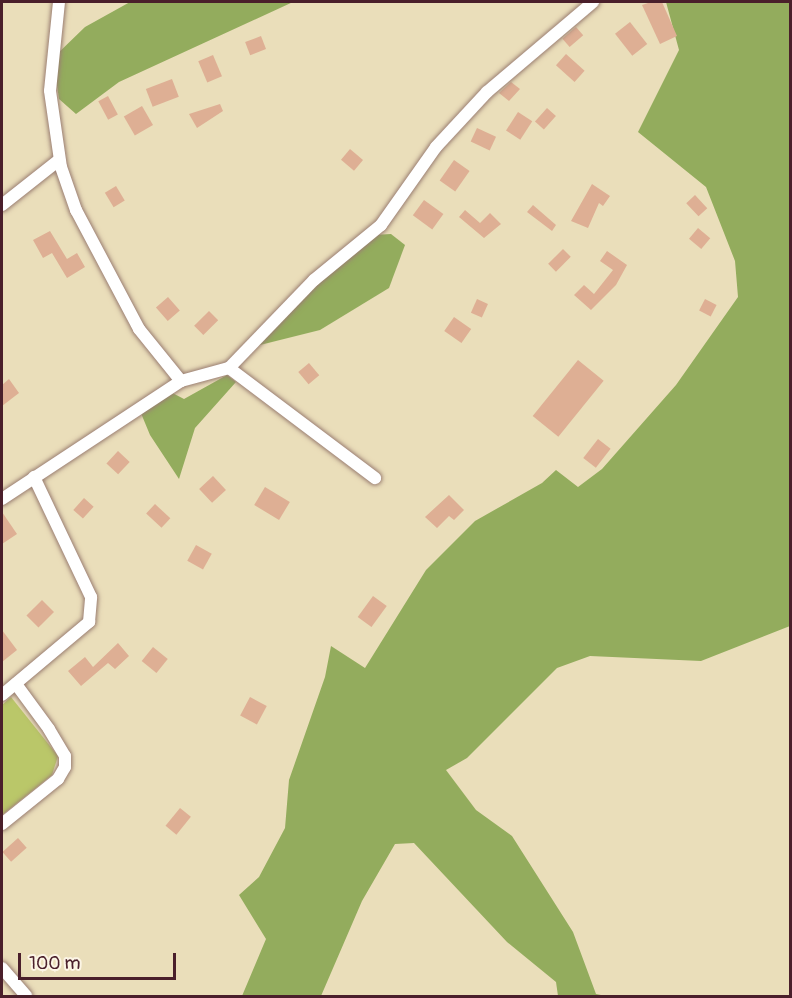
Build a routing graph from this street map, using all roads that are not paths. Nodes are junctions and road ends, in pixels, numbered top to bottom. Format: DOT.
graph roads {
  1 [pos="59,2"];
  2 [pos="593,2"];
  3 [pos="59,160"];
  4 [pos="2,205"];
  5 [pos="229,368"];
  6 [pos="181,381"];
  7 [pos="34,477"];
  8 [pos="375,478"];
  9 [pos="2,499"];
  10 [pos="15,684"];
  11 [pos="2,695"];
  12 [pos="2,824"];
  13 [pos="2,968"];
  14 [pos="26,996"];
  1 -- 3 [label="street"];
  2 -- 5 [label="street"];
  3 -- 4 [label="street"];
  3 -- 6 [label="street"];
  5 -- 6 [label="street"];
  5 -- 8 [label="street"];
  6 -- 7 [label="street"];
  7 -- 9 [label="street"];
  7 -- 10 [label="street"];
  10 -- 11 [label="street"];
  10 -- 12 [label="street"];
  13 -- 14 [label="street"];
}
